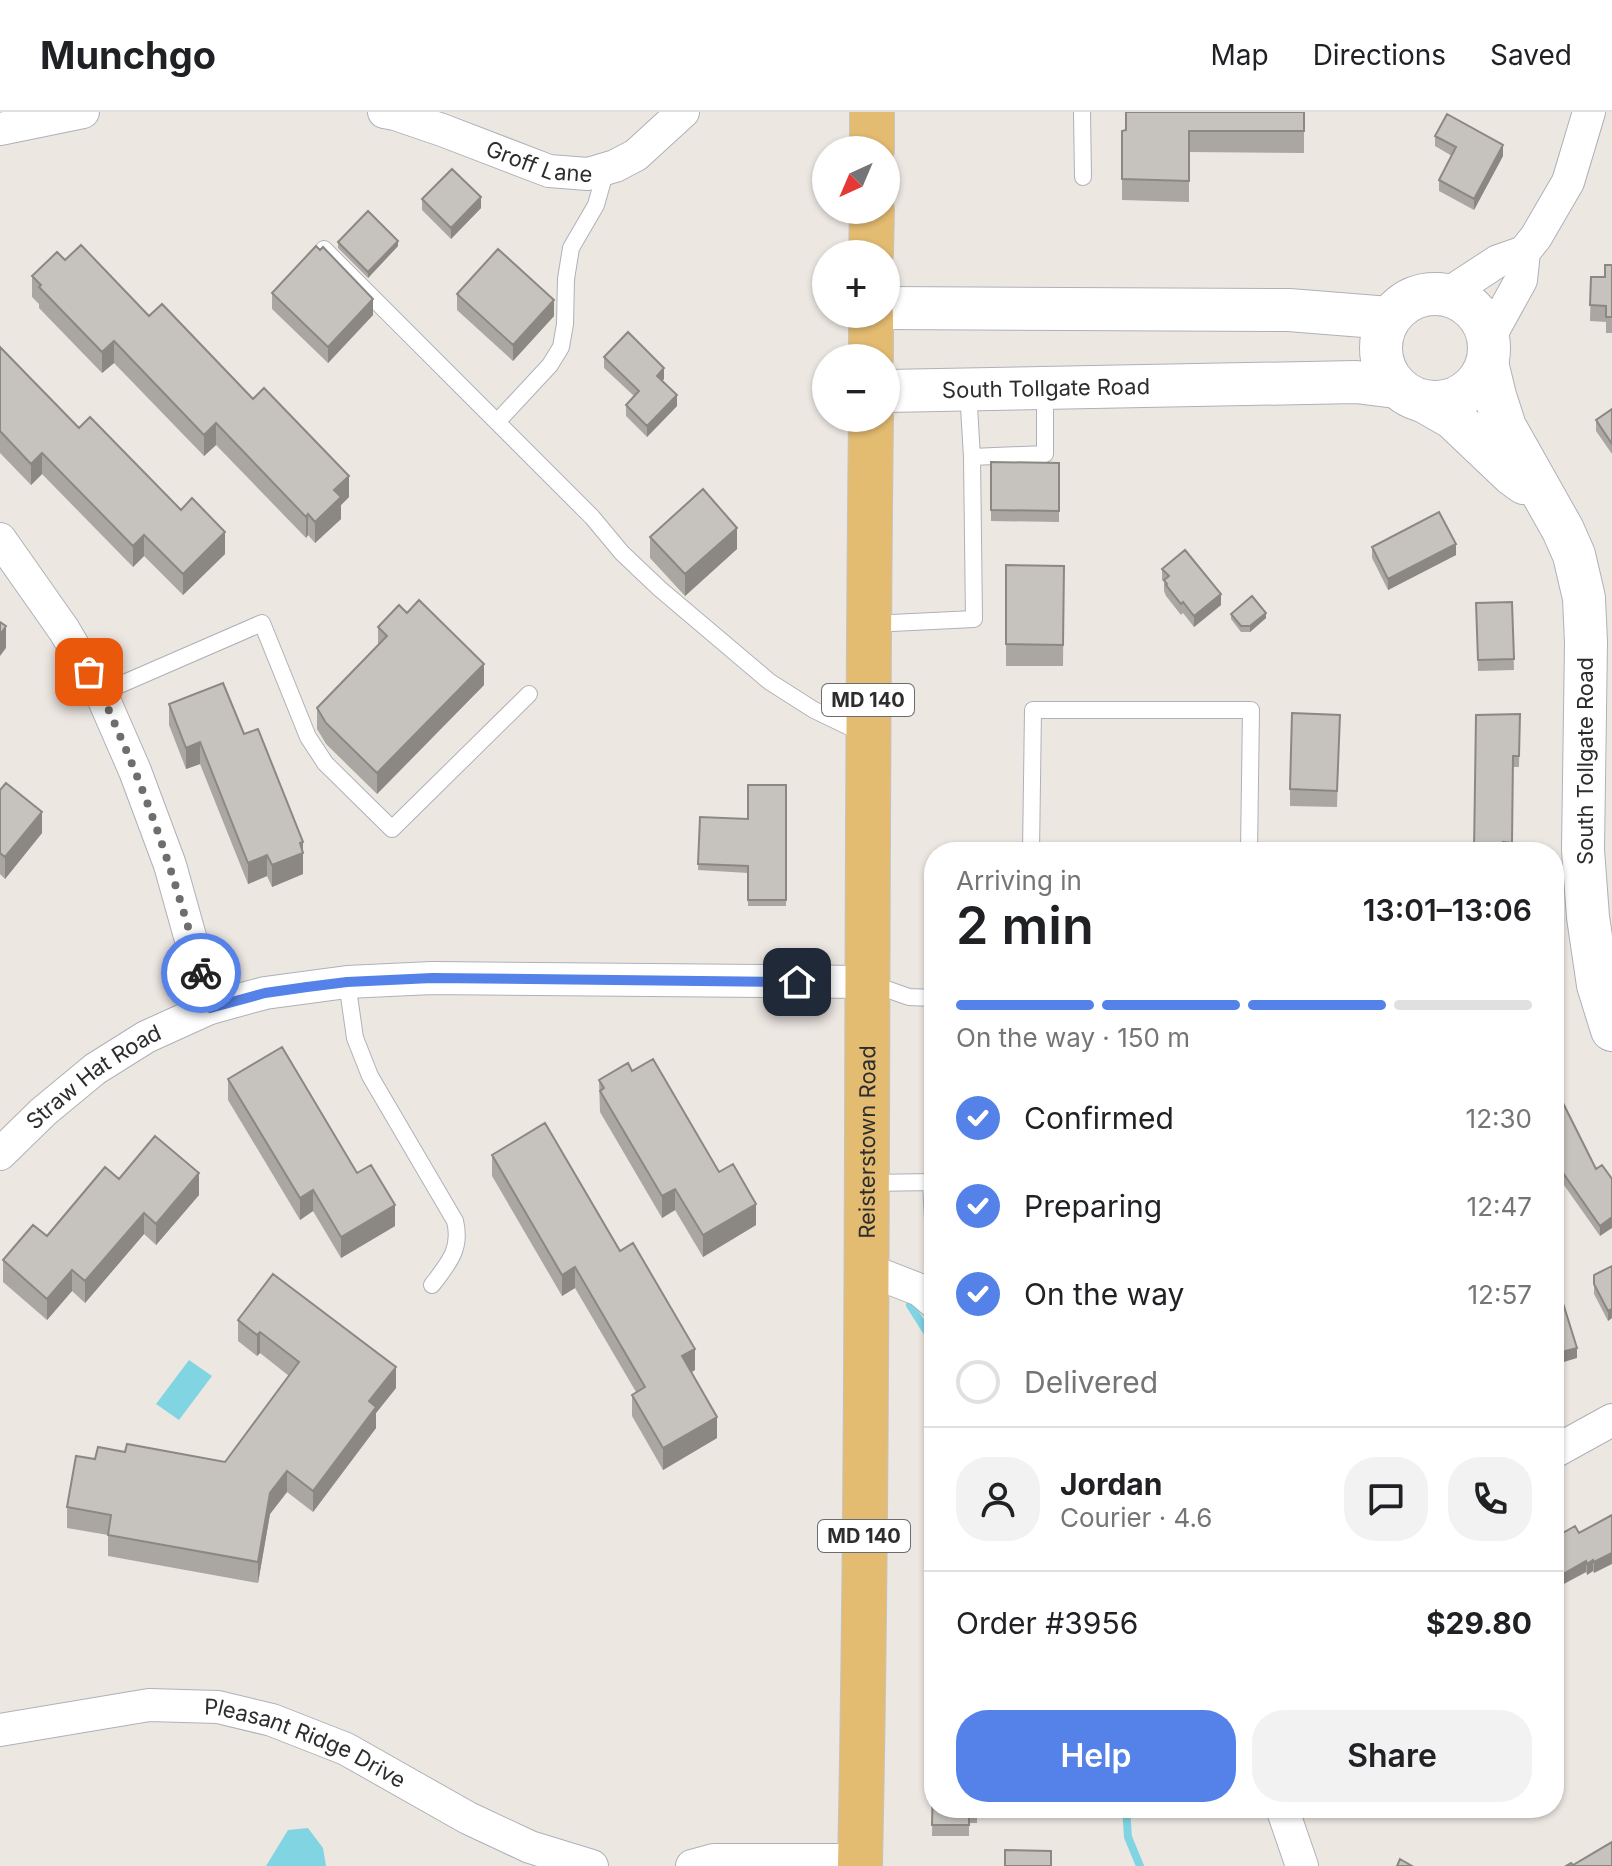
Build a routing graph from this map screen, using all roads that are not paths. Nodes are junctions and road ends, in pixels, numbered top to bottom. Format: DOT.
graph roads {
  1 [pos="83,112"];
  2 [pos="384,112"];
  3 [pos="683,112"];
  4 [pos="872,112"];
  5 [pos="1082,112"];
  6 [pos="1589,112"];
  7 [pos="0,129"];
  8 [pos="872,136"];
  9 [pos="606,169"];
  10 [pos="1083,177"];
  11 [pos="323,248"];
  12 [pos="1524,252"];
  13 [pos="1446,295"];
  14 [pos="900,308"];
  15 [pos="1389,318"];
  16 [pos="1488,352"];
  17 [pos="1045,389"];
  18 [pos="968,390"];
  19 [pos="900,391"];
  20 [pos="1410,394"];
  21 [pos="497,422"];
  22 [pos="871,432"];
  23 [pos="972,457"];
  24 [pos="1544,498"];
  25 [pos="0,539"];
  26 [pos="869,624"];
  27 [pos="101,693"];
  28 [pos="529,694"];
  29 [pos="868,736"];
  30 [pos="1031,842"];
  31 [pos="1249,842"];
  32 [pos="347,982"];
  33 [pos="866,982"];
  34 [pos="924,998"];
  35 [pos="210,1008"];
  36 [pos="1612,1030"];
  37 [pos="0,1154"];
  38 [pos="924,1182"];
  39 [pos="866,1183"];
  40 [pos="866,1269"];
  41 [pos="432,1285"];
  42 [pos="924,1293"];
  43 [pos="1612,1420"];
  44 [pos="1564,1446"];
  45 [pos="0,1730"];
  46 [pos="1285,1818"];
  47 [pos="860,1863"];
  48 [pos="592,1866"];
  49 [pos="692,1866"];
  50 [pos="1302,1866"];
  1 -- 7 [label="street"];
  2 -- 9 [label="street, Groff Lane"];
  3 -- 9 [label="street, Groff Lane"];
  4 -- 8 [label="main road"];
  5 -- 10 [label="lane"];
  6 -- 12 [label="street"];
  9 -- 21 [label="lane"];
  11 -- 21 [label="lane"];
  12 -- 13 [label="street"];
  12 -- 16 [label="street"];
  13 -- 15 [label="street"];
  13 -- 16 [label="street"];
  14 -- 15 [label="street"];
  15 -- 20 [label="street"];
  16 -- 20 [label="street"];
  16 -- 24 [label="street, South Tollgate Road"];
  17 -- 18 [label="street, South Tollgate Road"];
  17 -- 20 [label="street, South Tollgate Road"];
  17 -- 23 [label="lane"];
  18 -- 19 [label="street, South Tollgate Road"];
  18 -- 23 [label="lane"];
  20 -- 24 [label="street, South Tollgate Road"];
  21 -- 29 [label="lane"];
  22 -- 26 [label="main road, Reisterstown Road / MD 140"];
  23 -- 26 [label="lane"];
  24 -- 36 [label="street, South Tollgate Road"];
  25 -- 27 [label="street"];
  26 -- 29 [label="main road, Reisterstown Road / MD 140"];
  27 -- 28 [label="lane"];
  27 -- 35 [label="street"];
  29 -- 33 [label="main road, Reisterstown Road / MD 140"];
  30 -- 31 [label="lane"];
  32 -- 33 [label="street, Straw Hat Road"];
  32 -- 35 [label="street, Straw Hat Road"];
  32 -- 41 [label="lane"];
  33 -- 34 [label="lane"];
  33 -- 39 [label="main road, Reisterstown Road / MD 140"];
  35 -- 37 [label="street, Straw Hat Road"];
  38 -- 39 [label="lane"];
  39 -- 40 [label="main road, Reisterstown Road / MD 140"];
  40 -- 42 [label="street"];
  40 -- 47 [label="main road, Reisterstown Road / MD 140"];
  43 -- 44 [label="street"];
  45 -- 48 [label="street, Pleasant Ridge Drive"];
  46 -- 50 [label="street"];
  47 -- 49 [label="street"];
}
